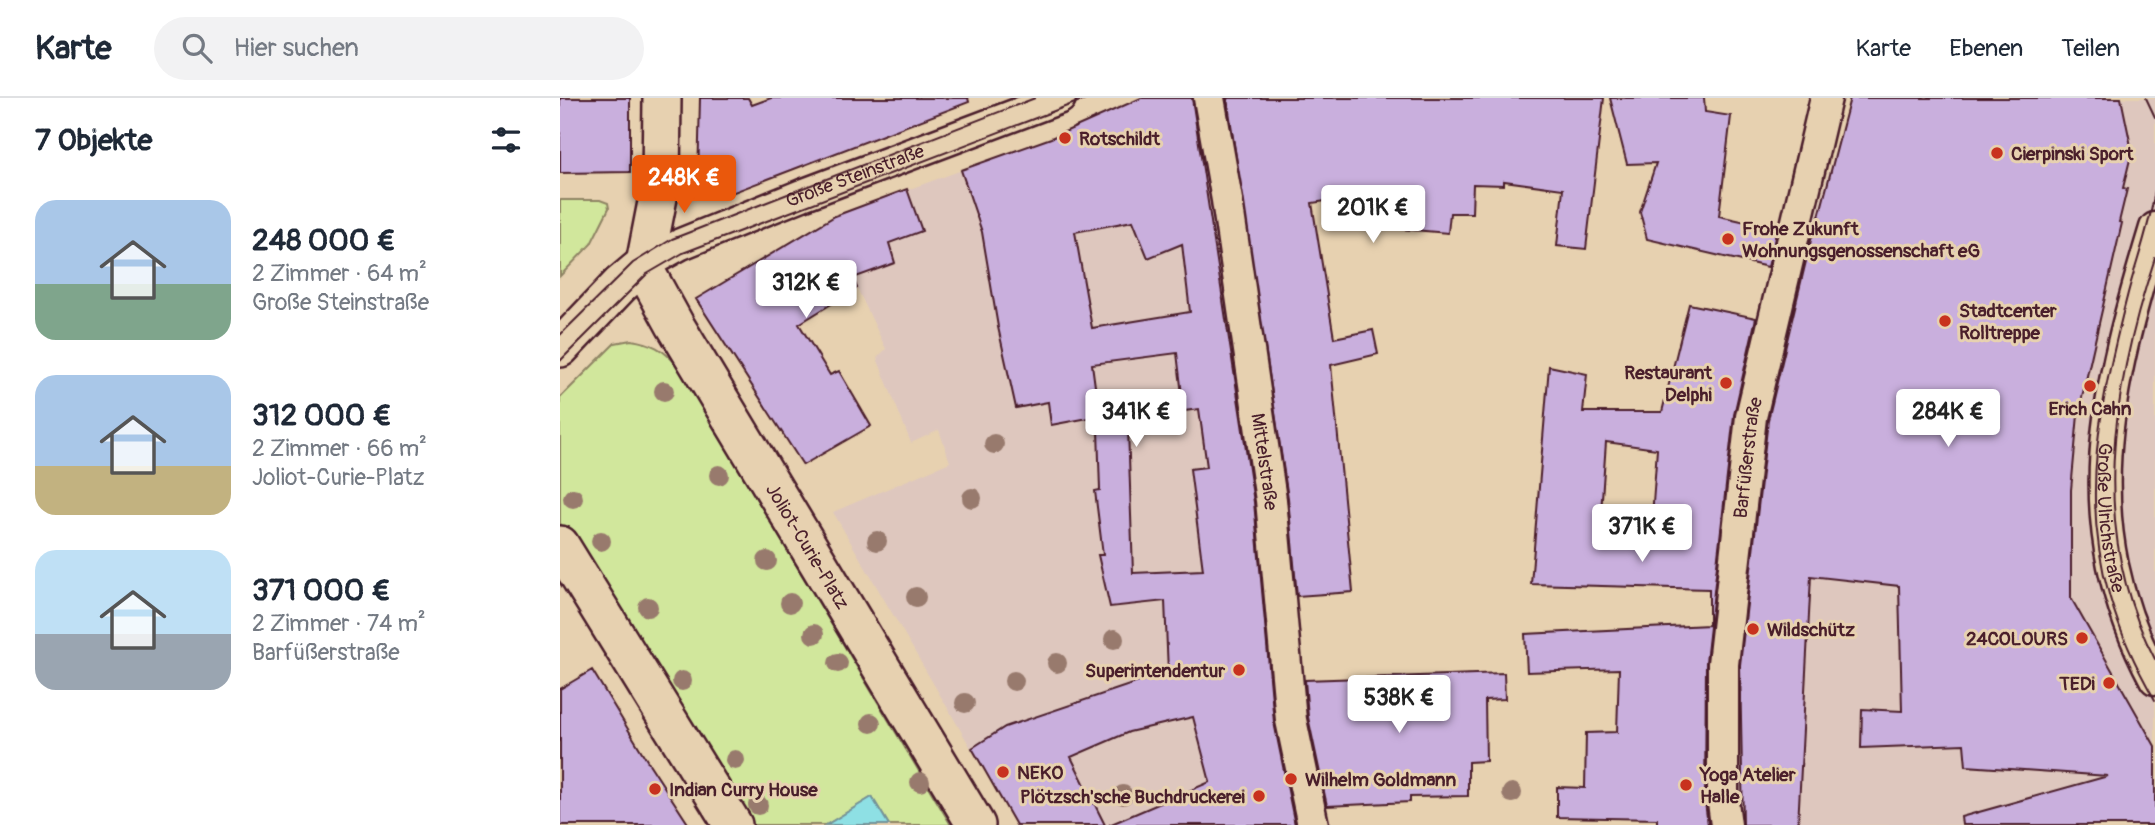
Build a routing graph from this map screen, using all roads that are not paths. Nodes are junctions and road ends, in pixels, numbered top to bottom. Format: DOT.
graph roads {
  1 [pos="662,98"];
  2 [pos="1060,98"];
  3 [pos="1209,98"];
  4 [pos="1826,98"];
  5 [pos="2155,228"];
  6 [pos="645,264"];
  7 [pos="560,348"];
  8 [pos="560,545"];
  9 [pos="2155,679"];
  10 [pos="733,825"];
  11 [pos="976,825"];
  12 [pos="1313,825"];
  13 [pos="1726,825"];
  1 -- 6 [label="street"];
  2 -- 6 [label="street, Große Steinstraße"];
  3 -- 12 [label="street, Mittelstraße"];
  4 -- 13 [label="street, Barfüßerstraße"];
  5 -- 9 [label="street, Große Ulrichstraße"];
  6 -- 7 [label="street, Große Steinstraße"];
  6 -- 11 [label="street, Joliot-Curie-Platz"];
  8 -- 10 [label="street"];
}
